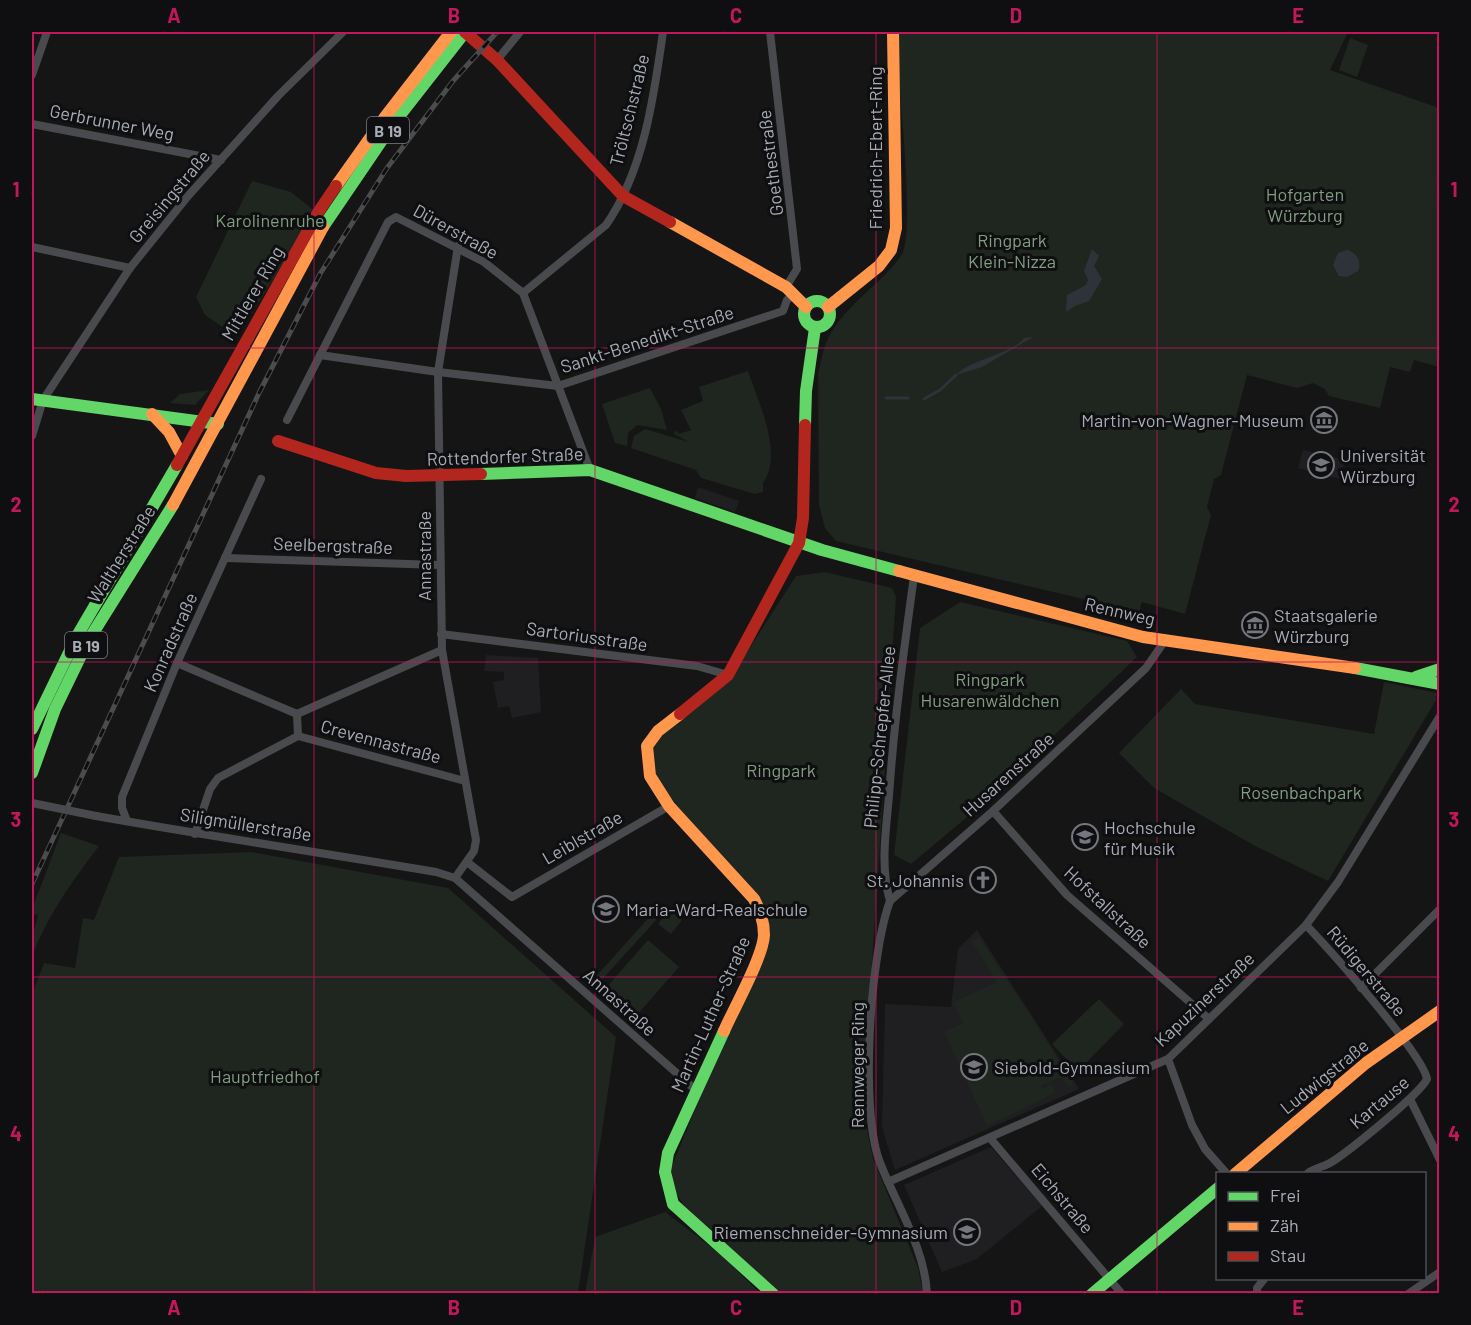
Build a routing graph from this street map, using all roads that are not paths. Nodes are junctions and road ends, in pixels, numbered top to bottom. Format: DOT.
graph roads {
  1 [pos="47,32"];
  2 [pos="343,32"];
  3 [pos="520,32"];
  4 [pos="663,32"];
  5 [pos="770,32"];
  6 [pos="893,32"];
  7 [pos="467,33"];
  8 [pos="450,40"];
  9 [pos="497,60"];
  10 [pos="32,75"];
  11 [pos="32,124"];
  12 [pos="221,160"];
  13 [pos="623,196"];
  14 [pos="458,246"];
  15 [pos="32,247"];
  16 [pos="130,268"];
  17 [pos="790,291"];
  18 [pos="523,293"];
  19 [pos="806,307"];
  20 [pos="828,308"];
  21 [pos="815,328"];
  22 [pos="320,355"];
  23 [pos="438,372"];
  24 [pos="558,386"];
  25 [pos="37,400"];
  26 [pos="152,414"];
  27 [pos="287,420"];
  28 [pos="200,421"];
  29 [pos="218,424"];
  30 [pos="32,436"];
  31 [pos="278,441"];
  32 [pos="182,456"];
  33 [pos="590,470"];
  34 [pos="440,477"];
  35 [pos="261,479"];
  36 [pos="798,543"];
  37 [pos="225,558"];
  38 [pos="439,565"];
  39 [pos="914,576"];
  40 [pos="441,634"];
  41 [pos="1166,639"];
  42 [pos="442,650"];
  43 [pos="177,663"];
  44 [pos="1440,669"];
  45 [pos="728,675"];
  46 [pos="1412,678"];
  47 [pos="1440,684"];
  48 [pos="297,714"];
  49 [pos="1440,716"];
  50 [pos="32,729"];
  51 [pos="298,736"];
  52 [pos="32,773"];
  53 [pos="465,781"];
  54 [pos="32,803"];
  55 [pos="669,806"];
  56 [pos="993,810"];
  57 [pos="127,822"];
  58 [pos="195,834"];
  59 [pos="467,862"];
  60 [pos="455,878"];
  61 [pos="890,901"];
  62 [pos="1440,909"];
  63 [pos="1306,925"];
  64 [pos="1361,988"];
  65 [pos="1440,1011"];
  66 [pos="1209,1019"];
  67 [pos="1401,1038"];
  68 [pos="1168,1059"];
  69 [pos="698,1091"];
  70 [pos="1410,1099"];
  71 [pos="990,1138"];
  72 [pos="1440,1160"];
  73 [pos="1226,1172"];
  74 [pos="1235,1172"];
  75 [pos="1310,1172"];
  76 [pos="888,1182"];
  77 [pos="1216,1190"];
  78 [pos="1440,1272"];
  79 [pos="1110,1279"];
  80 [pos="1263,1280"];
  81 [pos="773,1293"];
  82 [pos="927,1293"];
  83 [pos="1092,1293"];
  84 [pos="1122,1293"];
  85 [pos="1257,1293"];
  86 [pos="1408,1293"];
  1 -- 10 [label="street"];
  2 -- 12 [label="street, Greisingstraße"];
  3 -- 9 [label="street"];
  4 -- 13 [label="street, Tröltschstraße"];
  5 -- 17 [label="street, Goethestraße"];
  6 -- 20 [label="main road, Friedrich-Ebert-Ring"];
  7 -- 8 [label="main road, B 19"];
  7 -- 9 [label="main road"];
  8 -- 28 [label="main road, Mittlerer Ring / B 19"];
  8 -- 29 [label="main road, Mittlerer Ring / B 19"];
  9 -- 13 [label="main road"];
  11 -- 12 [label="street, Gerbrunner Weg"];
  12 -- 16 [label="street, Greisingstraße"];
  13 -- 17 [label="main road"];
  13 -- 18 [label="street, Tröltschstraße"];
  14 -- 18 [label="street, Dürerstraße"];
  14 -- 22 [label="street, Dürerstraße"];
  14 -- 23 [label="street, Annastraße"];
  15 -- 16 [label="street"];
  16 -- 25 [label="street, Greisingstraße"];
  17 -- 19 [label="main road"];
  17 -- 24 [label="street, Sankt-Benedikt-Straße"];
  18 -- 24 [label="street"];
  19 -- 20 [label="main road"];
  19 -- 21 [label="main road"];
  20 -- 21 [label="main road, Friedrich-Ebert-Ring"];
  21 -- 36 [label="main road, Friedrich-Ebert-Ring"];
  22 -- 23 [label="street, Sankt-Benedikt-Straße"];
  22 -- 27 [label="street"];
  23 -- 24 [label="street, Sankt-Benedikt-Straße"];
  23 -- 34 [label="street, Annastraße"];
  24 -- 33 [label="street"];
  25 -- 26 [label="main road"];
  25 -- 30 [label="street, Greisingstraße"];
  26 -- 28 [label="main road"];
  26 -- 32 [label="main road"];
  28 -- 29 [label="main road"];
  28 -- 32 [label="main road, Waltherstraße / B 19"];
  29 -- 52 [label="main road, Waltherstraße / B 19"];
  31 -- 34 [label="main road, Rottendorfer Straße"];
  32 -- 50 [label="main road, Waltherstraße / B 19"];
  33 -- 34 [label="main road, Rottendorfer Straße"];
  33 -- 36 [label="main road, Rottendorfer Straße"];
  34 -- 38 [label="street, Annastraße"];
  35 -- 37 [label="street, Konradstraße"];
  36 -- 39 [label="main road, Rennweg"];
  36 -- 45 [label="main road, Martin-Luther-Straße"];
  37 -- 38 [label="street, Seelbergstraße"];
  37 -- 43 [label="street, Konradstraße"];
  38 -- 40 [label="street, Annastraße"];
  39 -- 41 [label="main road, Rennweg"];
  39 -- 61 [label="street, Philipp-Schrepfer-Allee"];
  40 -- 42 [label="street, Annastraße"];
  40 -- 45 [label="street, Sartoriusstraße"];
  41 -- 46 [label="main road, Rennweg"];
  41 -- 56 [label="street, Husarenstraße"];
  42 -- 48 [label="street"];
  42 -- 53 [label="street, Annastraße"];
  43 -- 48 [label="street, Crevennastraße"];
  43 -- 57 [label="street, Konradstraße"];
  44 -- 46 [label="main road"];
  45 -- 55 [label="main road, Martin-Luther-Straße"];
  46 -- 47 [label="main road, Rennweg"];
  48 -- 51 [label="street, Crevennastraße"];
  49 -- 63 [label="street, Kapuzinerstraße"];
  51 -- 53 [label="street, Crevennastraße"];
  51 -- 58 [label="street"];
  53 -- 59 [label="street, Annastraße"];
  54 -- 57 [label="street, Siligmüllerstraße, bridge"];
  55 -- 59 [label="street, Leiblstraße"];
  55 -- 69 [label="main road, Martin-Luther-Straße"];
  56 -- 61 [label="street, Husarenstraße"];
  56 -- 66 [label="street, Hofstallstraße"];
  57 -- 58 [label="street, Siligmüllerstraße"];
  58 -- 60 [label="street, Siligmüllerstraße"];
  59 -- 60 [label="street, Annastraße"];
  60 -- 69 [label="street, Annastraße"];
  61 -- 76 [label="street, Rennweger Ring"];
  62 -- 64 [label="street"];
  63 -- 64 [label="street, Rüdigerstraße"];
  63 -- 66 [label="street, Kapuzinerstraße"];
  64 -- 67 [label="street, Rüdigerstraße"];
  65 -- 67 [label="main road, Ludwigstraße"];
  66 -- 68 [label="street, Kapuzinerstraße"];
  67 -- 70 [label="street, Kartause"];
  67 -- 74 [label="main road, Ludwigstraße"];
  68 -- 71 [label="street, Kapuzinerstraße"];
  68 -- 73 [label="street"];
  69 -- 81 [label="main road, Martin-Luther-Straße"];
  70 -- 72 [label="street"];
  70 -- 75 [label="street, Kartause"];
  71 -- 76 [label="street, Kapuzinerstraße"];
  71 -- 79 [label="street, Eichstraße"];
  76 -- 82 [label="street, Rennweger Ring"];
  77 -- 79 [label="main road"];
  78 -- 86 [label="street"];
  79 -- 83 [label="main road"];
  79 -- 84 [label="street, Eichstraße"];
  80 -- 85 [label="street"];
}
